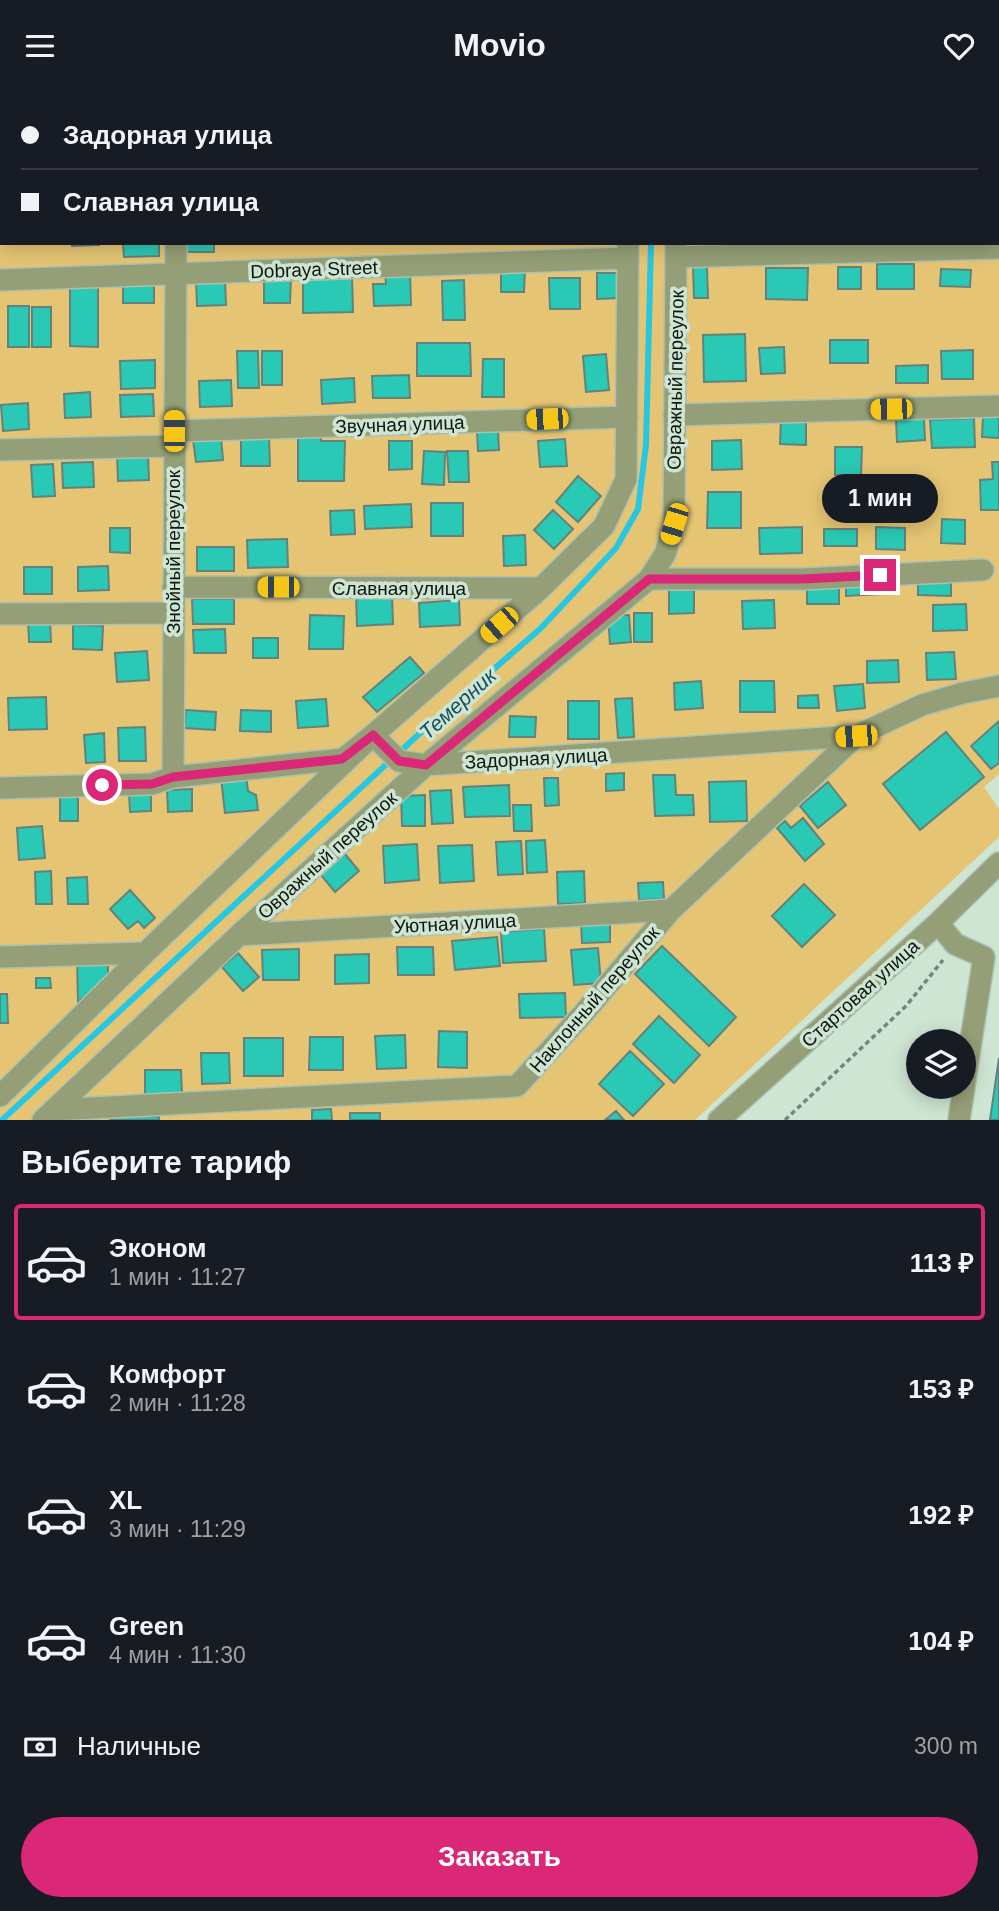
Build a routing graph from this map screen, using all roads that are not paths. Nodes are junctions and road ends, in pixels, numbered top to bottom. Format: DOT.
graph roads {
  1 [pos="176,245"];
  2 [pos="999,248"];
  3 [pos="676,250"];
  4 [pos="628,251"];
  5 [pos="175,273"];
  6 [pos="0,280"];
  7 [pos="999,406"];
  8 [pos="674,415"];
  9 [pos="627,417"];
  10 [pos="174,438"];
  11 [pos="0,450"];
  12 [pos="983,570"];
  13 [pos="649,579"];
  14 [pos="173,587"];
  15 [pos="541,588"];
  16 [pos="0,614"];
  17 [pos="173,614"];
  18 [pos="999,686"];
  19 [pos="373,735"];
  20 [pos="856,736"];
  21 [pos="426,765"];
  22 [pos="173,777"];
  23 [pos="0,788"];
  24 [pos="999,863"];
  25 [pos="671,910"];
  26 [pos="938,923"];
  27 [pos="239,935"];
  28 [pos="145,953"];
  29 [pos="992,953"];
  30 [pos="0,957"];
  31 [pos="976,1030"];
  32 [pos="0,1096"];
  33 [pos="962,1099"];
  34 [pos="48,1115"];
  35 [pos="728,1118"];
  36 [pos="959,1120"];
  1 -- 5 [label="street, Знойный переулок"];
  2 -- 3 [label="street"];
  3 -- 8 [label="street, Овражный переулок"];
  4 -- 5 [label="street, Dobraya Street"];
  4 -- 9 [label="street"];
  5 -- 6 [label="street, Dobraya Street"];
  5 -- 10 [label="street, Знойный переулок"];
  7 -- 8 [label="street"];
  8 -- 13 [label="street, Овражный переулок"];
  9 -- 10 [label="street, Звучная улица"];
  9 -- 15 [label="street"];
  10 -- 11 [label="street, Звучная улица"];
  10 -- 14 [label="street, Знойный переулок"];
  12 -- 13 [label="street"];
  13 -- 21 [label="street, Овражный переулок"];
  14 -- 15 [label="street, Славная улица"];
  14 -- 17 [label="street, Знойный переулок"];
  15 -- 19 [label="street"];
  16 -- 17 [label="street"];
  17 -- 22 [label="street, Знойный переулок"];
  18 -- 20 [label="street, Задорная улица"];
  19 -- 21 [label="street, Задорная улица"];
  19 -- 22 [label="street"];
  19 -- 28 [label="street"];
  20 -- 21 [label="street, Задорная улица"];
  20 -- 25 [label="street, Наклонный переулок"];
  21 -- 27 [label="street, Овражный переулок"];
  22 -- 23 [label="street"];
  24 -- 26 [label="street, Стартовая улица"];
  25 -- 27 [label="street, Уютная улица"];
  25 -- 34 [label="street, Наклонный переулок"];
  26 -- 29 [label="street"];
  26 -- 35 [label="street, Стартовая улица"];
  27 -- 34 [label="street, Овражный переулок"];
  28 -- 30 [label="street"];
  28 -- 32 [label="street"];
  29 -- 31 [label="street"];
  33 -- 36 [label="street"];
}
